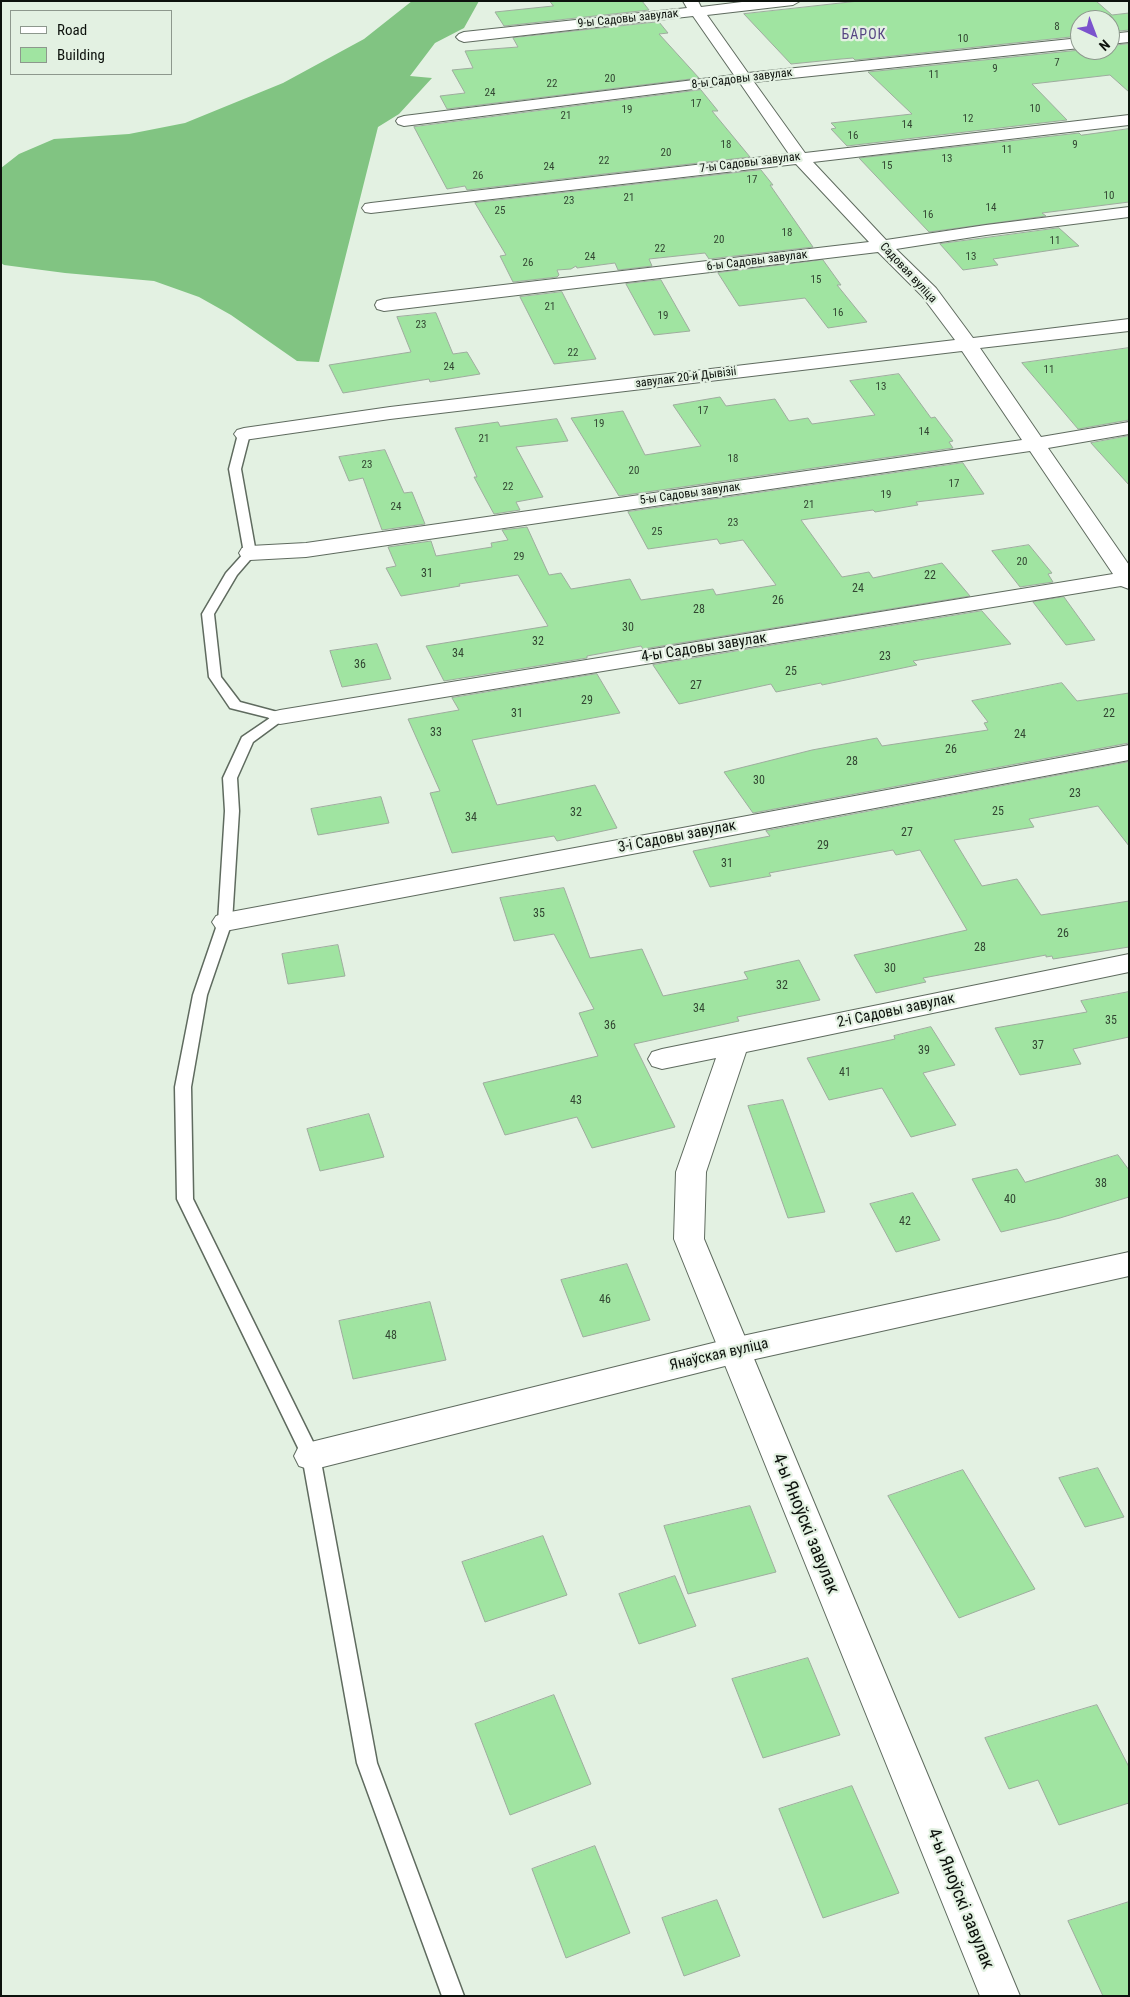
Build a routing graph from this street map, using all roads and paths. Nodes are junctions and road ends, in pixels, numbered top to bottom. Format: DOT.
graph roads {
  1 [pos="793,1"];
  2 [pos="694,6"];
  3 [pos="464,37"];
  4 [pos="1070,44"];
  5 [pos="744,78"];
  6 [pos="1129,120"];
  7 [pos="404,121"];
  8 [pos="800,158"];
  9 [pos="371,208"];
  10 [pos="1129,212"];
  11 [pos="882,246"];
  12 [pos="384,305"];
  13 [pos="1129,325"];
  14 [pos="968,345"];
  15 [pos="1129,428"];
  16 [pos="244,434"];
  17 [pos="1035,444"];
  18 [pos="250,553"];
  19 [pos="1128,580"];
  20 [pos="280,717"];
  21 [pos="1129,752"];
  22 [pos="224,922"];
  23 [pos="1129,963"];
  24 [pos="735,1044"];
  25 [pos="662,1059"];
  26 [pos="1129,1264"];
  27 [pos="734,1351"];
  28 [pos="311,1456"];
  29 [pos="453,1996"];
  30 [pos="1000,1996"];
  1 -- 2 [label="street, 9-ы Садовы завулак"];
  2 -- 3 [label="street, 9-ы Садовы завулак"];
  2 -- 5 [label="street, Садовая вуліца"];
  4 -- 5 [label="street, 8-ы Садовы завулак"];
  5 -- 7 [label="street, 8-ы Садовы завулак"];
  5 -- 8 [label="street, Садовая вуліца"];
  6 -- 8 [label="street, 7-ы Садовы завулак"];
  8 -- 9 [label="street, 7-ы Садовы завулак"];
  8 -- 11 [label="street, Садовая вуліца"];
  10 -- 11 [label="street, 6-ы Садовы завулак"];
  11 -- 12 [label="street, 6-ы Садовы завулак"];
  11 -- 14 [label="street, Садовая вуліца"];
  13 -- 14 [label="street, завулак 20-й Дывізіі"];
  14 -- 16 [label="street, завулак 20-й Дывізіі"];
  14 -- 17 [label="street, Садовая вуліца"];
  15 -- 17 [label="street, 5-ы Садовы завулак"];
  16 -- 18 [label="lane"];
  17 -- 18 [label="street, 5-ы Садовы завулак"];
  17 -- 19 [label="street, Садовая вуліца"];
  18 -- 20 [label="lane"];
  19 -- 20 [label="street, 4-ы Садовы завулак"];
  20 -- 22 [label="lane"];
  21 -- 22 [label="street, 3-і Садовы завулак"];
  22 -- 28 [label="lane"];
  23 -- 24 [label="street, 2-і Садовы завулак"];
  24 -- 25 [label="street, 2-і Садовы завулак"];
  24 -- 27 [label="street, 4-ы Яноўскі завулак"];
  26 -- 27 [label="street, Янаўская вуліца"];
  27 -- 28 [label="street, Янаўская вуліца"];
  27 -- 30 [label="street, 4-ы Яноўскі завулак"];
  28 -- 29 [label="lane"];
}
